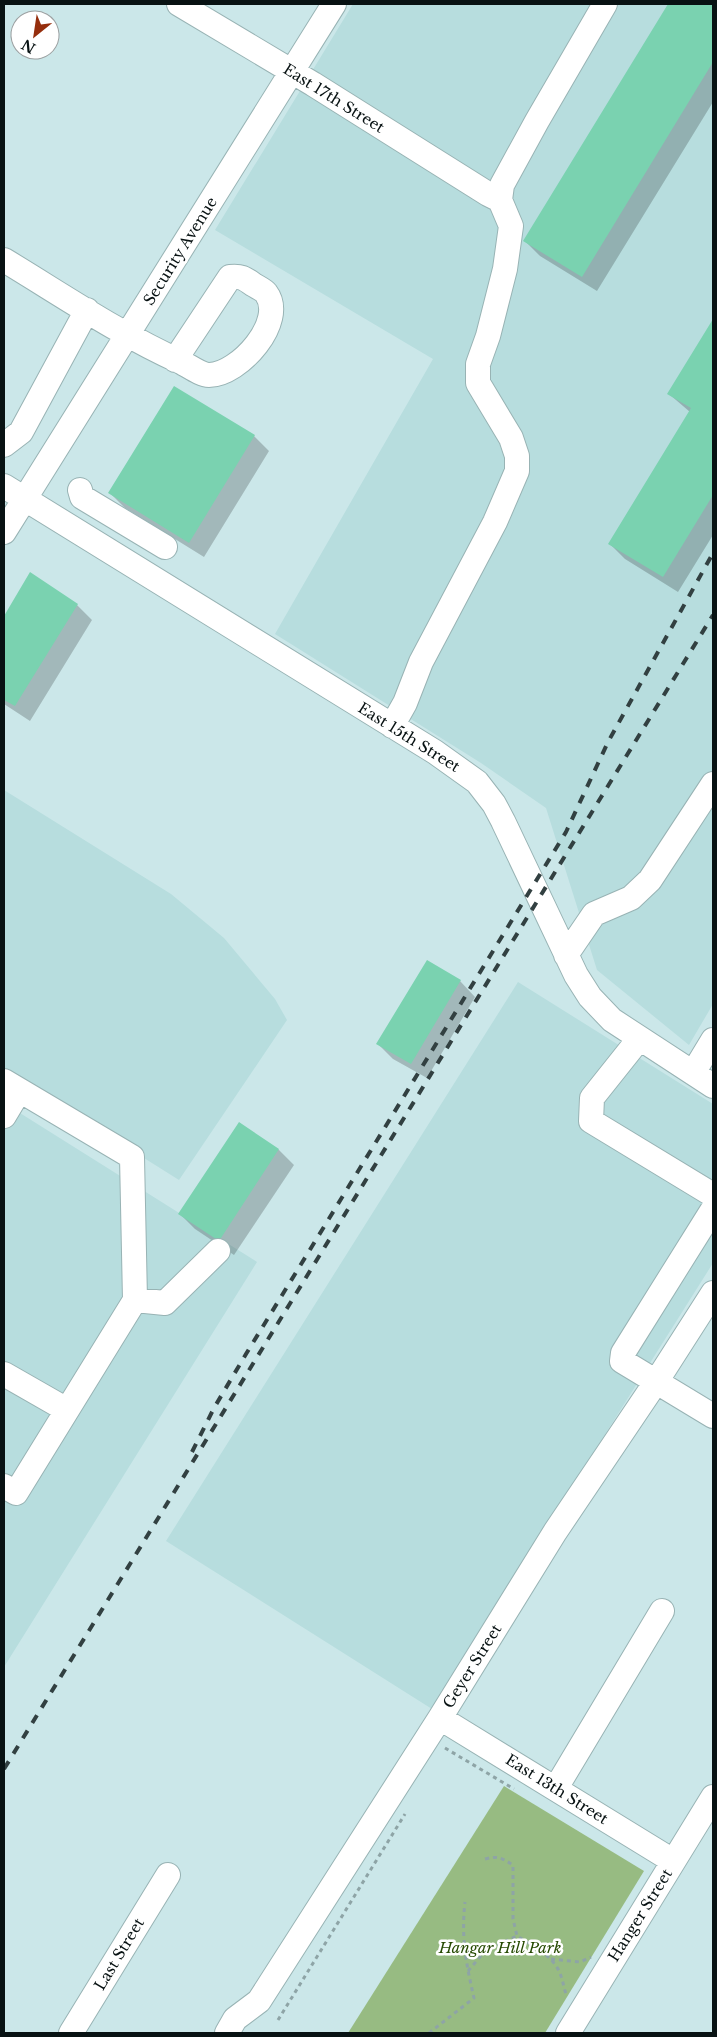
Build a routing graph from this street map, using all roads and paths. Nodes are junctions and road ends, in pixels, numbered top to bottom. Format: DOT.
graph roads {
  1 [pos="178,4"];
  2 [pos="334,4"];
  3 [pos="605,4"];
  4 [pos="292,71"];
  5 [pos="494,197"];
  6 [pos="4,260"];
  7 [pos="87,310"];
  8 [pos="128,335"];
  9 [pos="175,360"];
  10 [pos="4,445"];
  11 [pos="4,486"];
  12 [pos="80,490"];
  13 [pos="26,499"];
  14 [pos="139,531"];
  15 [pos="4,532"];
  16 [pos="165,547"];
  17 [pos="121,559"];
  18 [pos="392,726"];
  19 [pos="713,784"];
  20 [pos="566,955"];
  21 [pos="639,1039"];
  22 [pos="713,1040"];
  23 [pos="693,1073"];
  24 [pos="11,1086"];
  25 [pos="713,1086"];
  26 [pos="4,1116"];
  27 [pos="713,1195"];
  28 [pos="713,1209"];
  29 [pos="218,1251"];
  30 [pos="713,1293"];
  31 [pos="135,1300"];
  32 [pos="4,1374"];
  33 [pos="656,1382"];
  34 [pos="67,1410"];
  35 [pos="713,1416"];
  36 [pos="4,1486"];
  37 [pos="662,1611"];
  38 [pos="440,1718"];
  39 [pos="556,1788"];
  40 [pos="713,1797"];
  41 [pos="409,1807"];
  42 [pos="486,1859"];
  43 [pos="673,1861"];
  44 [pos="168,1875"];
  45 [pos="465,1902"];
  46 [pos="517,1936"];
  47 [pos="594,1956"];
  48 [pos="550,1959"];
  49 [pos="468,1971"];
  50 [pos="568,2003"];
  51 [pos="278,2020"];
  52 [pos="71,2033"];
  53 [pos="228,2033"];
  54 [pos="428,2033"];
  55 [pos="568,2033"];
  1 -- 4 [label="street, East 17th Street"];
  2 -- 4 [label="street, Security Avenue"];
  3 -- 5 [label="street"];
  4 -- 5 [label="street, East 17th Street"];
  4 -- 8 [label="street, Security Avenue"];
  5 -- 18 [label="street"];
  6 -- 7 [label="street"];
  7 -- 8 [label="street"];
  7 -- 10 [label="street"];
  8 -- 9 [label="street"];
  8 -- 13 [label="street, Security Avenue"];
  11 -- 13 [label="street, East 15th Street"];
  12 -- 14 [label="street"];
  13 -- 15 [label="street, Security Avenue"];
  13 -- 17 [label="street, East 15th Street"];
  14 -- 16 [label="street"];
  14 -- 17 [label="street"];
  17 -- 18 [label="street, East 15th Street"];
  18 -- 20 [label="street, East 15th Street"];
  19 -- 20 [label="street"];
  20 -- 21 [label="street, East 15th Street"];
  21 -- 23 [label="street, East 15th Street"];
  21 -- 27 [label="street"];
  22 -- 23 [label="street"];
  23 -- 25 [label="street, East 15th Street"];
  24 -- 26 [label="street"];
  24 -- 31 [label="street"];
  28 -- 33 [label="street"];
  29 -- 31 [label="street"];
  30 -- 33 [label="street, Geyer Street"];
  31 -- 34 [label="street"];
  32 -- 34 [label="street"];
  33 -- 35 [label="street"];
  33 -- 38 [label="street, Geyer Street"];
  34 -- 36 [label="street"];
  37 -- 39 [label="street"];
  38 -- 39 [label="street, East 13th Street"];
  38 -- 53 [label="street, Geyer Street"];
  39 -- 43 [label="street, East 13th Street"];
  40 -- 43 [label="street, Hanger Street"];
  41 -- 51 [label="path"];
  42 -- 46 [label="path"];
  43 -- 55 [label="street, Hanger Street"];
  44 -- 52 [label="street, Last Street"];
  45 -- 49 [label="path"];
  46 -- 48 [label="path"];
  46 -- 49 [label="path"];
  47 -- 48 [label="path"];
  48 -- 50 [label="path"];
  49 -- 54 [label="path"];
}
